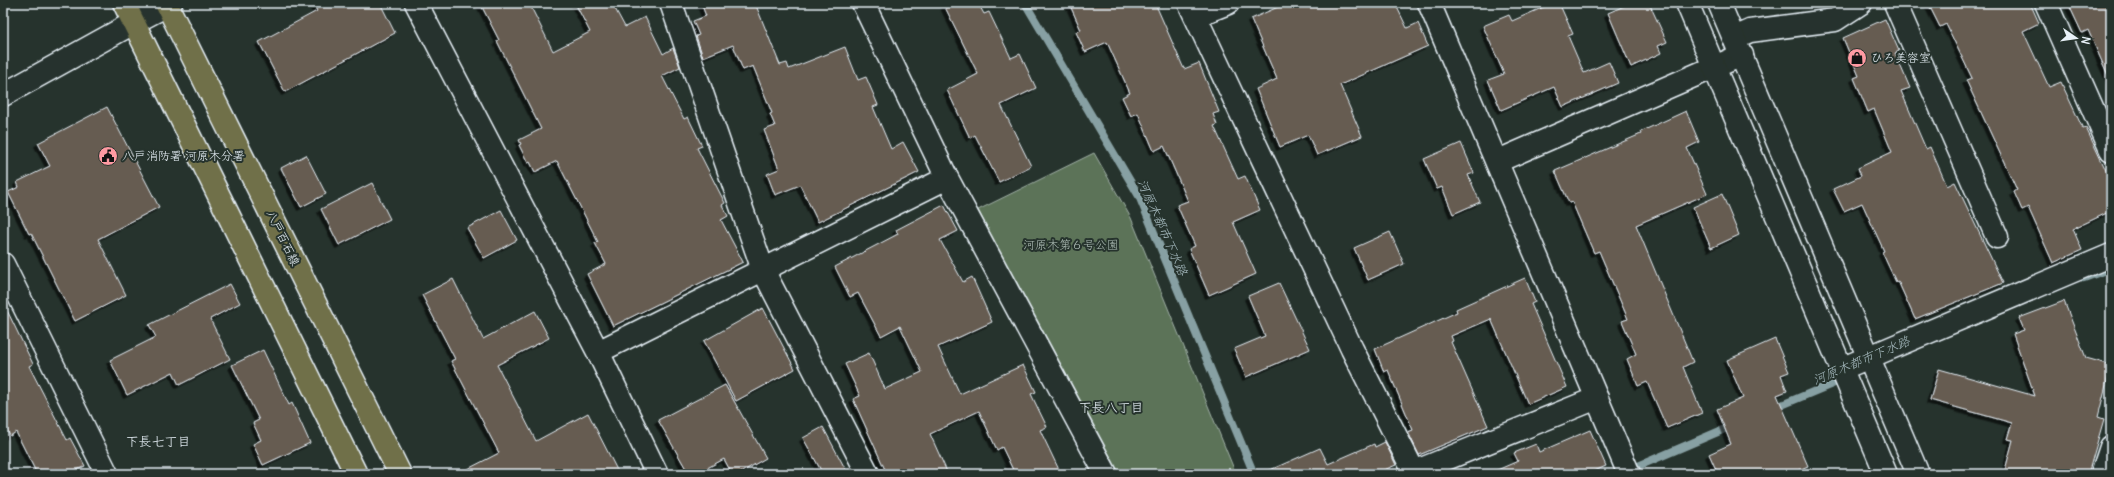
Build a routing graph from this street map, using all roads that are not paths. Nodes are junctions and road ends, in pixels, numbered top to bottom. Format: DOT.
graph roads {
  1 [pos="124,3"];
  2 [pos="416,3"];
  3 [pos="671,3"];
  4 [pos="863,3"];
  5 [pos="1228,3"];
  6 [pos="1430,3"];
  7 [pos="1687,3"];
  8 [pos="1719,3"];
  9 [pos="1861,3"];
  10 [pos="1894,3"];
  11 [pos="2046,3"];
  12 [pos="168,4"];
  13 [pos="1192,10"];
  14 [pos="135,22"];
  15 [pos="1738,46"];
  16 [pos="1715,67"];
  17 [pos="3,95"];
  18 [pos="2111,150"];
  19 [pos="1498,161"];
  20 [pos="947,178"];
  21 [pos="1997,237"];
  22 [pos="2111,255"];
  23 [pos="3,264"];
  24 [pos="763,270"];
  25 [pos="598,352"];
  26 [pos="1867,356"];
  27 [pos="1841,368"];
  28 [pos="1597,398"];
  29 [pos="2111,447"];
  30 [pos="1415,473"];
  31 [pos="107,474"];
  32 [pos="356,474"];
  33 [pos="400,474"];
  34 [pos="657,474"];
  35 [pos="868,474"];
  36 [pos="1106,474"];
  37 [pos="1629,474"];
  38 [pos="1886,474"];
  39 [pos="1918,474"];
  40 [pos="2102,474"];
  1 -- 14 [label="main road"];
  2 -- 25 [label="street"];
  3 -- 24 [label="street"];
  4 -- 20 [label="street"];
  5 -- 13 [label="street"];
  6 -- 19 [label="street"];
  7 -- 16 [label="street"];
  8 -- 15 [label="street"];
  9 -- 15 [label="street"];
  10 -- 21 [label="street"];
  11 -- 18 [label="street"];
  12 -- 14 [label="street"];
  12 -- 33 [label="main road, 八戸百石線"];
  13 -- 30 [label="street"];
  14 -- 17 [label="street"];
  14 -- 32 [label="main road"];
  15 -- 16 [label="street"];
  15 -- 26 [label="street"];
  16 -- 19 [label="street"];
  16 -- 27 [label="street"];
  19 -- 28 [label="street"];
  20 -- 24 [label="street"];
  20 -- 36 [label="street"];
  22 -- 26 [label="street"];
  23 -- 31 [label="street"];
  24 -- 25 [label="street"];
  24 -- 35 [label="street"];
  25 -- 34 [label="street"];
  26 -- 27 [label="street"];
  26 -- 39 [label="street"];
  27 -- 38 [label="street"];
  28 -- 30 [label="street"];
  28 -- 37 [label="street"];
  29 -- 40 [label="street"];
}
